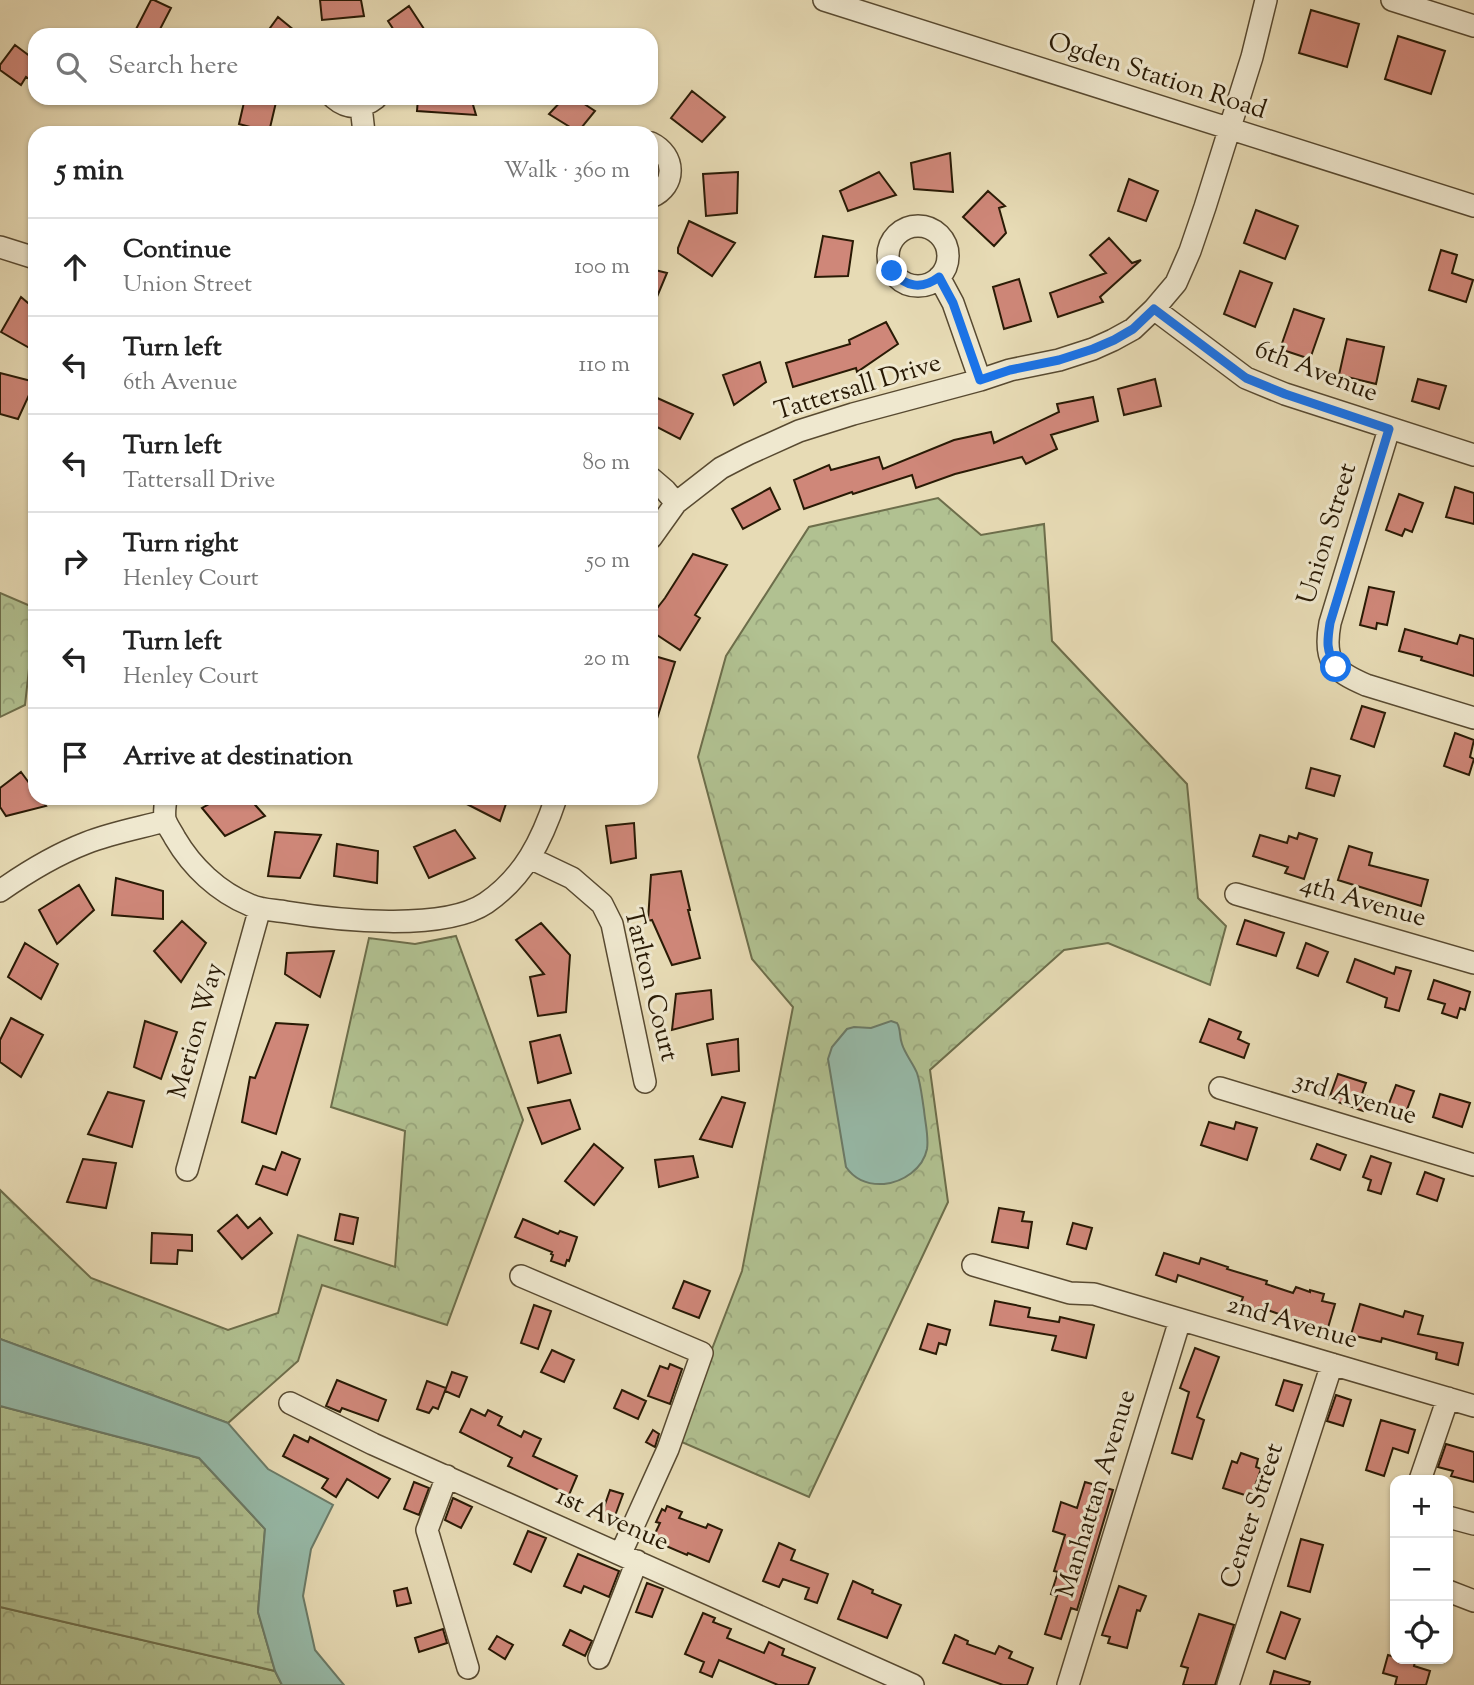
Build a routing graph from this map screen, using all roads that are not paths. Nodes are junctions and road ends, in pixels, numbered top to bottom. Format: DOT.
graph roads {
  1 [pos="824,0"];
  2 [pos="1266,0"];
  3 [pos="1392,0"];
  4 [pos="1474,26"];
  5 [pos="368,105"];
  6 [pos="364,126"];
  7 [pos="1228,129"];
  8 [pos="658,147"];
  9 [pos="658,193"];
  10 [pos="1474,206"];
  11 [pos="0,247"];
  12 [pos="28,256"];
  13 [pos="939,277"];
  14 [pos="1154,309"];
  15 [pos="980,380"];
  16 [pos="1389,429"];
  17 [pos="1474,455"];
  18 [pos="658,484"];
  19 [pos="676,503"];
  20 [pos="658,528"];
  21 [pos="1474,718"];
  22 [pos="166,805"];
  23 [pos="553,805"];
  24 [pos="165,821"];
  25 [pos="530,859"];
  26 [pos="0,891"];
  27 [pos="1236,894"];
  28 [pos="260,908"];
  29 [pos="1474,964"];
  30 [pos="645,1082"];
  31 [pos="1220,1087"];
  32 [pos="1474,1165"];
  33 [pos="187,1170"];
  34 [pos="973,1265"];
  35 [pos="520,1276"];
  36 [pos="1180,1320"];
  37 [pos="1332,1364"];
  38 [pos="1448,1398"];
  39 [pos="290,1403"];
  40 [pos="1474,1406"];
  41 [pos="1422,1475"];
  42 [pos="447,1476"];
  43 [pos="1453,1518"];
  44 [pos="1474,1524"];
  45 [pos="629,1557"];
  46 [pos="1453,1593"];
  47 [pos="1474,1601"];
  48 [pos="599,1658"];
  49 [pos="468,1668"];
  50 [pos="914,1685"];
  51 [pos="1068,1685"];
  52 [pos="1228,1685"];
  1 -- 7 [label="street, Ogden Station Road"];
  2 -- 7 [label="street, Tattersall Drive"];
  3 -- 4 [label="street"];
  5 -- 6 [label="street"];
  7 -- 10 [label="street, Ogden Station Road"];
  7 -- 14 [label="street, Tattersall Drive"];
  8 -- 9 [label="street"];
  11 -- 12 [label="street"];
  13 -- 15 [label="street"];
  14 -- 15 [label="street, Tattersall Drive"];
  14 -- 16 [label="street, 6th Avenue"];
  15 -- 19 [label="street, Tattersall Drive"];
  16 -- 17 [label="street, 6th Avenue"];
  16 -- 21 [label="street, Union Street"];
  18 -- 19 [label="street"];
  19 -- 20 [label="street, Tattersall Drive"];
  22 -- 24 [label="street"];
  23 -- 25 [label="street"];
  24 -- 26 [label="street"];
  24 -- 28 [label="street"];
  25 -- 28 [label="street"];
  25 -- 30 [label="street, Tarlton Court"];
  27 -- 29 [label="street, 4th Avenue"];
  28 -- 33 [label="street, Merion Way"];
  31 -- 32 [label="street, 3rd Avenue"];
  34 -- 36 [label="street, 2nd Avenue"];
  35 -- 45 [label="street"];
  36 -- 37 [label="street, 2nd Avenue"];
  36 -- 51 [label="street, Manhattan Avenue"];
  37 -- 38 [label="street, 2nd Avenue"];
  37 -- 52 [label="street, Center Street"];
  38 -- 40 [label="street, 2nd Avenue"];
  38 -- 41 [label="street"];
  39 -- 42 [label="street, 1st Avenue"];
  42 -- 45 [label="street, 1st Avenue"];
  42 -- 49 [label="street"];
  43 -- 44 [label="street"];
  45 -- 48 [label="street"];
  45 -- 50 [label="street, 1st Avenue"];
  46 -- 47 [label="street"];
}
